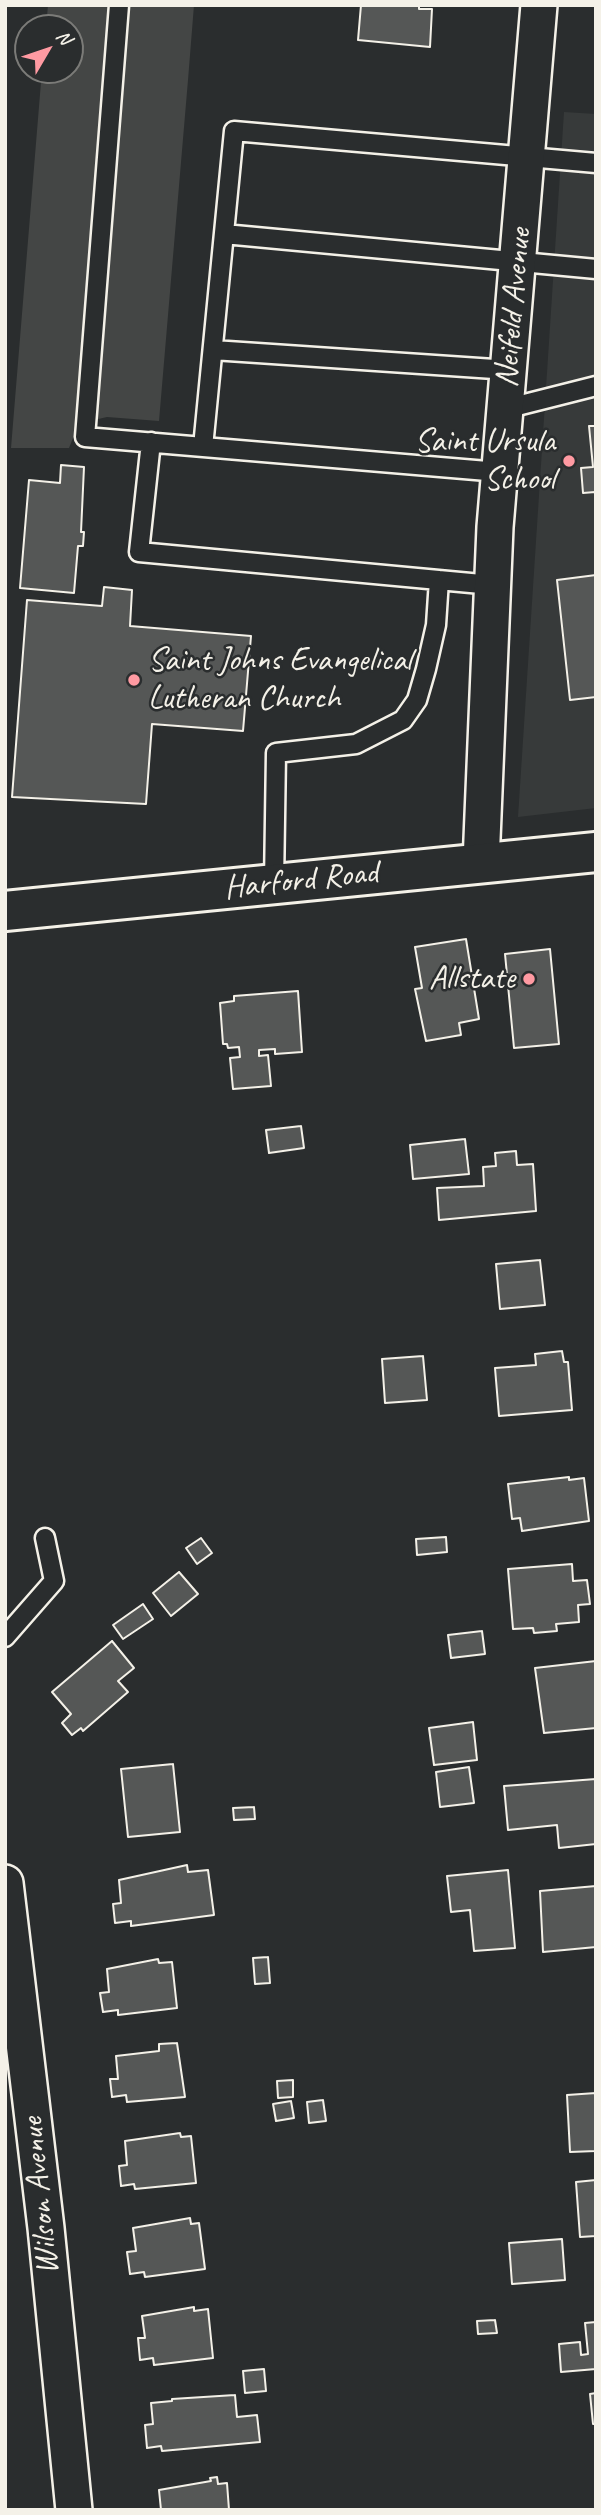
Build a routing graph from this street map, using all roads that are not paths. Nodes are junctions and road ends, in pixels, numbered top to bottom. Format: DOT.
graph roads {
  1 [pos="119,5"];
  2 [pos="539,5"];
  3 [pos="526,157"];
  4 [pos="596,163"];
  5 [pos="224,234"];
  6 [pos="517,262"];
  7 [pos="596,269"];
  8 [pos="213,350"];
  9 [pos="509,370"];
  10 [pos="596,387"];
  11 [pos="505,409"];
  12 [pos="151,442"];
  13 [pos="203,447"];
  14 [pos="499,472"];
  15 [pos="439,580"];
  16 [pos="492,585"];
  17 [pos="596,852"];
  18 [pos="481,863"];
  19 [pos="274,884"];
  20 [pos="5,911"];
  21 [pos="45,1538"];
  22 [pos="5,1637"];
  23 [pos="5,1883"];
  24 [pos="74,2510"];
  1 -- 12 [label="lane"];
  2 -- 3 [label="street, Neifeld Avenue"];
  3 -- 4 [label="lane"];
  3 -- 5 [label="lane"];
  3 -- 6 [label="street, Neifeld Avenue"];
  5 -- 6 [label="lane"];
  5 -- 8 [label="lane"];
  6 -- 7 [label="lane"];
  6 -- 9 [label="street, Neifeld Avenue"];
  8 -- 9 [label="lane"];
  8 -- 13 [label="lane"];
  9 -- 11 [label="street, Neifeld Avenue"];
  10 -- 11 [label="lane"];
  11 -- 14 [label="street, Neifeld Avenue"];
  12 -- 13 [label="lane"];
  12 -- 15 [label="lane"];
  13 -- 14 [label="lane"];
  14 -- 16 [label="street, Neifeld Avenue"];
  15 -- 16 [label="lane"];
  15 -- 19 [label="lane"];
  16 -- 18 [label="street, Neifeld Avenue"];
  17 -- 18 [label="main road, Harford Road"];
  18 -- 19 [label="main road, Harford Road"];
  19 -- 20 [label="main road, Harford Road"];
  21 -- 22 [label="lane"];
  23 -- 24 [label="street, Wilson Avenue"];
}
